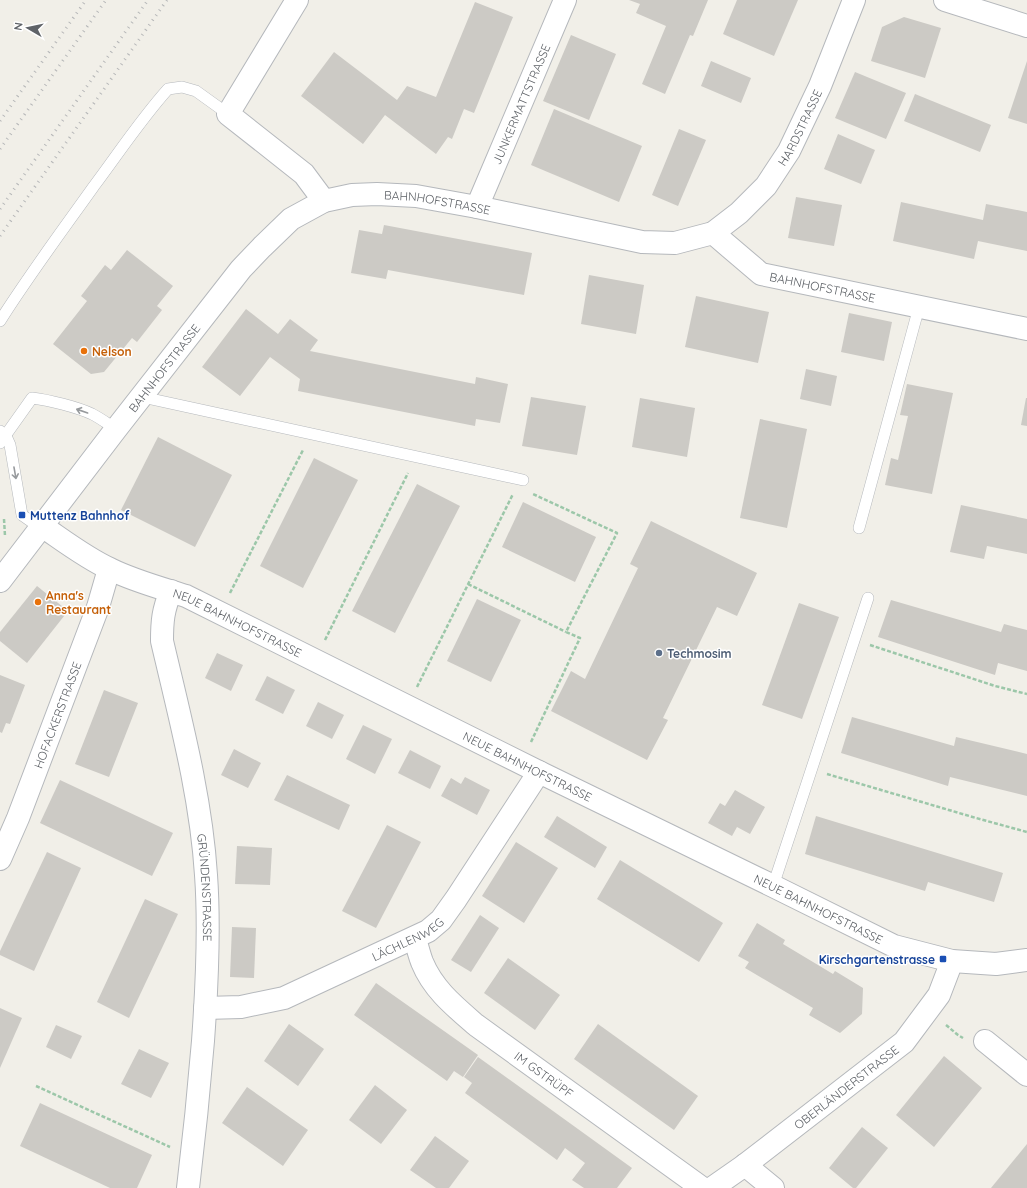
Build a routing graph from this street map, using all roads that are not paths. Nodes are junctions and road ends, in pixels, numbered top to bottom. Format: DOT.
graph roads {
  1 [pos="297,0"];
  2 [pos="565,0"];
  3 [pos="854,0"];
  4 [pos="945,0"];
  5 [pos="1027,26"];
  6 [pos="228,114"];
  7 [pos="324,201"];
  8 [pos="477,207"];
  9 [pos="713,233"];
  10 [pos="920,307"];
  11 [pos="0,322"];
  12 [pos="1027,329"];
  13 [pos="142,397"];
  14 [pos="116,429"];
  15 [pos="2,436"];
  16 [pos="522,480"];
  17 [pos="42,526"];
  18 [pos="859,528"];
  19 [pos="109,569"];
  20 [pos="0,581"];
  21 [pos="171,591"];
  22 [pos="868,598"];
  23 [pos="530,768"];
  24 [pos="0,859"];
  25 [pos="773,886"];
  26 [pos="415,938"];
  27 [pos="1027,960"];
  28 [pos="952,961"];
  29 [pos="205,1008"];
  30 [pos="985,1041"];
  31 [pos="1027,1075"];
  32 [pos="745,1165"];
  33 [pos="188,1188"];
  34 [pos="702,1188"];
  35 [pos="712,1188"];
  36 [pos="773,1188"];
  1 -- 6 [label="street"];
  2 -- 8 [label="street, JUNKERMATTSTRASSE"];
  3 -- 9 [label="street, HARDSTRASSE"];
  4 -- 5 [label="street"];
  6 -- 7 [label="street"];
  6 -- 11 [label="lane"];
  7 -- 8 [label="street, BAHNHOFSTRASSE"];
  7 -- 13 [label="street, BAHNHOFSTRASSE"];
  8 -- 9 [label="street, BAHNHOFSTRASSE"];
  9 -- 10 [label="street, BAHNHOFSTRASSE"];
  10 -- 12 [label="street, BAHNHOFSTRASSE"];
  10 -- 18 [label="lane"];
  13 -- 14 [label="street, BAHNHOFSTRASSE"];
  13 -- 16 [label="lane"];
  14 -- 15 [label="lane, one-way"];
  14 -- 17 [label="street, BAHNHOFSTRASSE"];
  15 -- 17 [label="lane, one-way"];
  17 -- 19 [label="street, NEUE BAHNHOFSTRASSE"];
  17 -- 20 [label="street, BAHNHOFSTRASSE"];
  19 -- 21 [label="street, NEUE BAHNHOFSTRASSE"];
  19 -- 24 [label="street, HOFACKERSTRASSE"];
  21 -- 23 [label="street, NEUE BAHNHOFSTRASSE"];
  21 -- 29 [label="street, GRÜNDENSTRASSE"];
  22 -- 25 [label="lane"];
  23 -- 25 [label="street, NEUE BAHNHOFSTRASSE"];
  23 -- 26 [label="street, LÄCHLENWEG"];
  25 -- 28 [label="street, NEUE BAHNHOFSTRASSE"];
  26 -- 29 [label="street, LÄCHLENWEG"];
  26 -- 34 [label="street, IM GSTRÜPF"];
  27 -- 28 [label="street, NEUE BAHNHOFSTRASSE"];
  28 -- 32 [label="street, OBERLÄNDERSTRASSE"];
  29 -- 33 [label="street, GRÜNDENSTRASSE"];
  30 -- 31 [label="street"];
  32 -- 35 [label="street, OBERLÄNDERSTRASSE"];
  32 -- 36 [label="street"];
}
